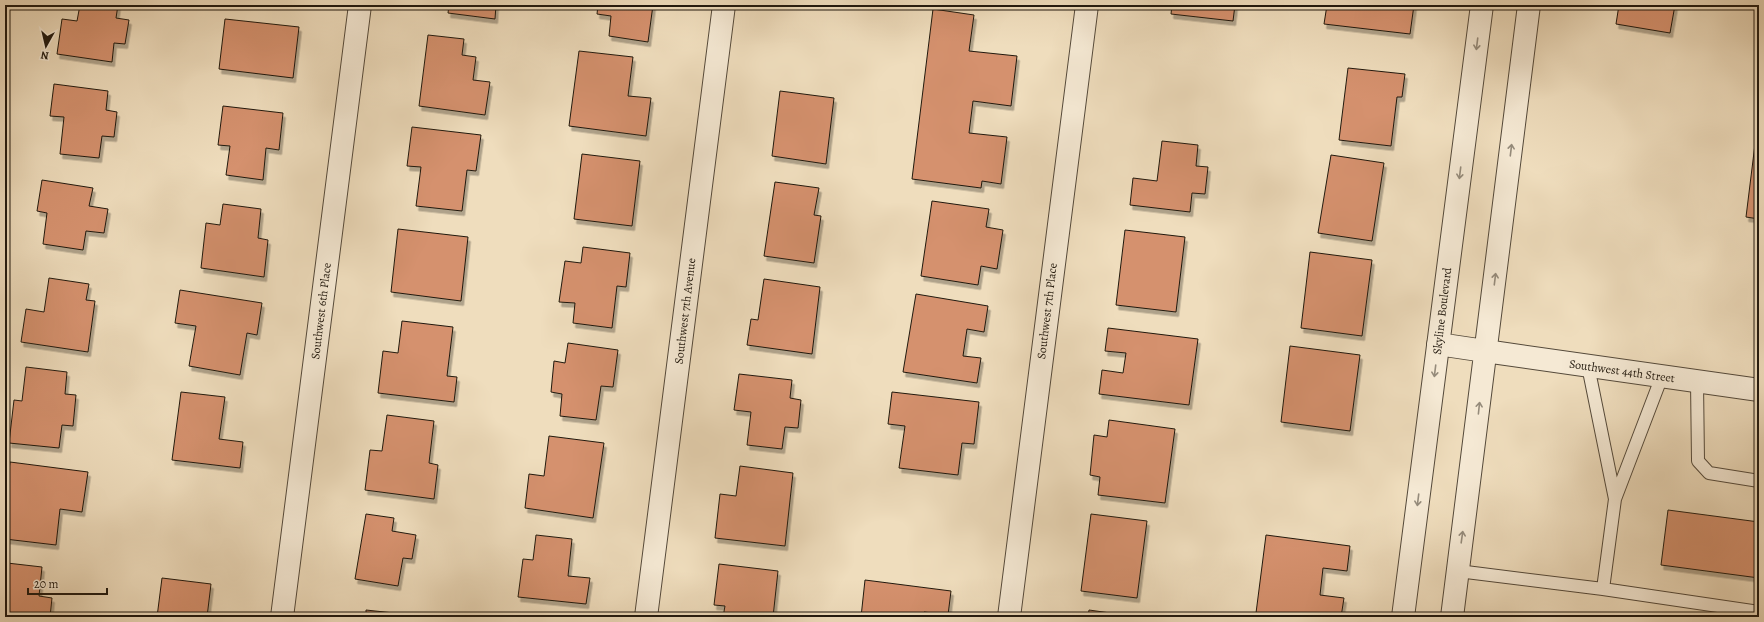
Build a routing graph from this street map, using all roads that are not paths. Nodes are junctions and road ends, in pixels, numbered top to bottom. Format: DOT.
graph roads {
  1 [pos="360,5"];
  2 [pos="724,5"];
  3 [pos="1087,5"];
  4 [pos="1482,5"];
  5 [pos="1530,5"];
  6 [pos="1438,344"];
  7 [pos="1485,352"];
  8 [pos="1588,366"];
  9 [pos="1662,376"];
  10 [pos="1697,382"];
  11 [pos="1759,390"];
  12 [pos="1759,481"];
  13 [pos="1614,499"];
  14 [pos="1458,571"];
  15 [pos="1603,589"];
  16 [pos="1759,612"];
  17 [pos="282,617"];
  18 [pos="646,617"];
  19 [pos="1009,617"];
  20 [pos="1403,617"];
  21 [pos="1452,617"];
  1 -- 17 [label="street, Southwest 6th Place"];
  2 -- 18 [label="street, Southwest 7th Avenue"];
  3 -- 19 [label="street, Southwest 7th Place"];
  4 -- 6 [label="street, Skyline Boulevard, one-way"];
  7 -- 5 [label="street, one-way"];
  6 -- 7 [label="street, Southwest 44th Street"];
  6 -- 20 [label="street, Skyline Boulevard, one-way"];
  7 -- 8 [label="street, Southwest 44th Street"];
  14 -- 7 [label="street, one-way"];
  8 -- 9 [label="street, Southwest 44th Street"];
  8 -- 13 [label="lane"];
  9 -- 10 [label="street, Southwest 44th Street"];
  9 -- 13 [label="lane"];
  10 -- 11 [label="street, Southwest 44th Street"];
  10 -- 12 [label="lane"];
  13 -- 15 [label="lane"];
  14 -- 15 [label="lane"];
  14 -- 21 [label="street"];
  15 -- 16 [label="lane"];
}
